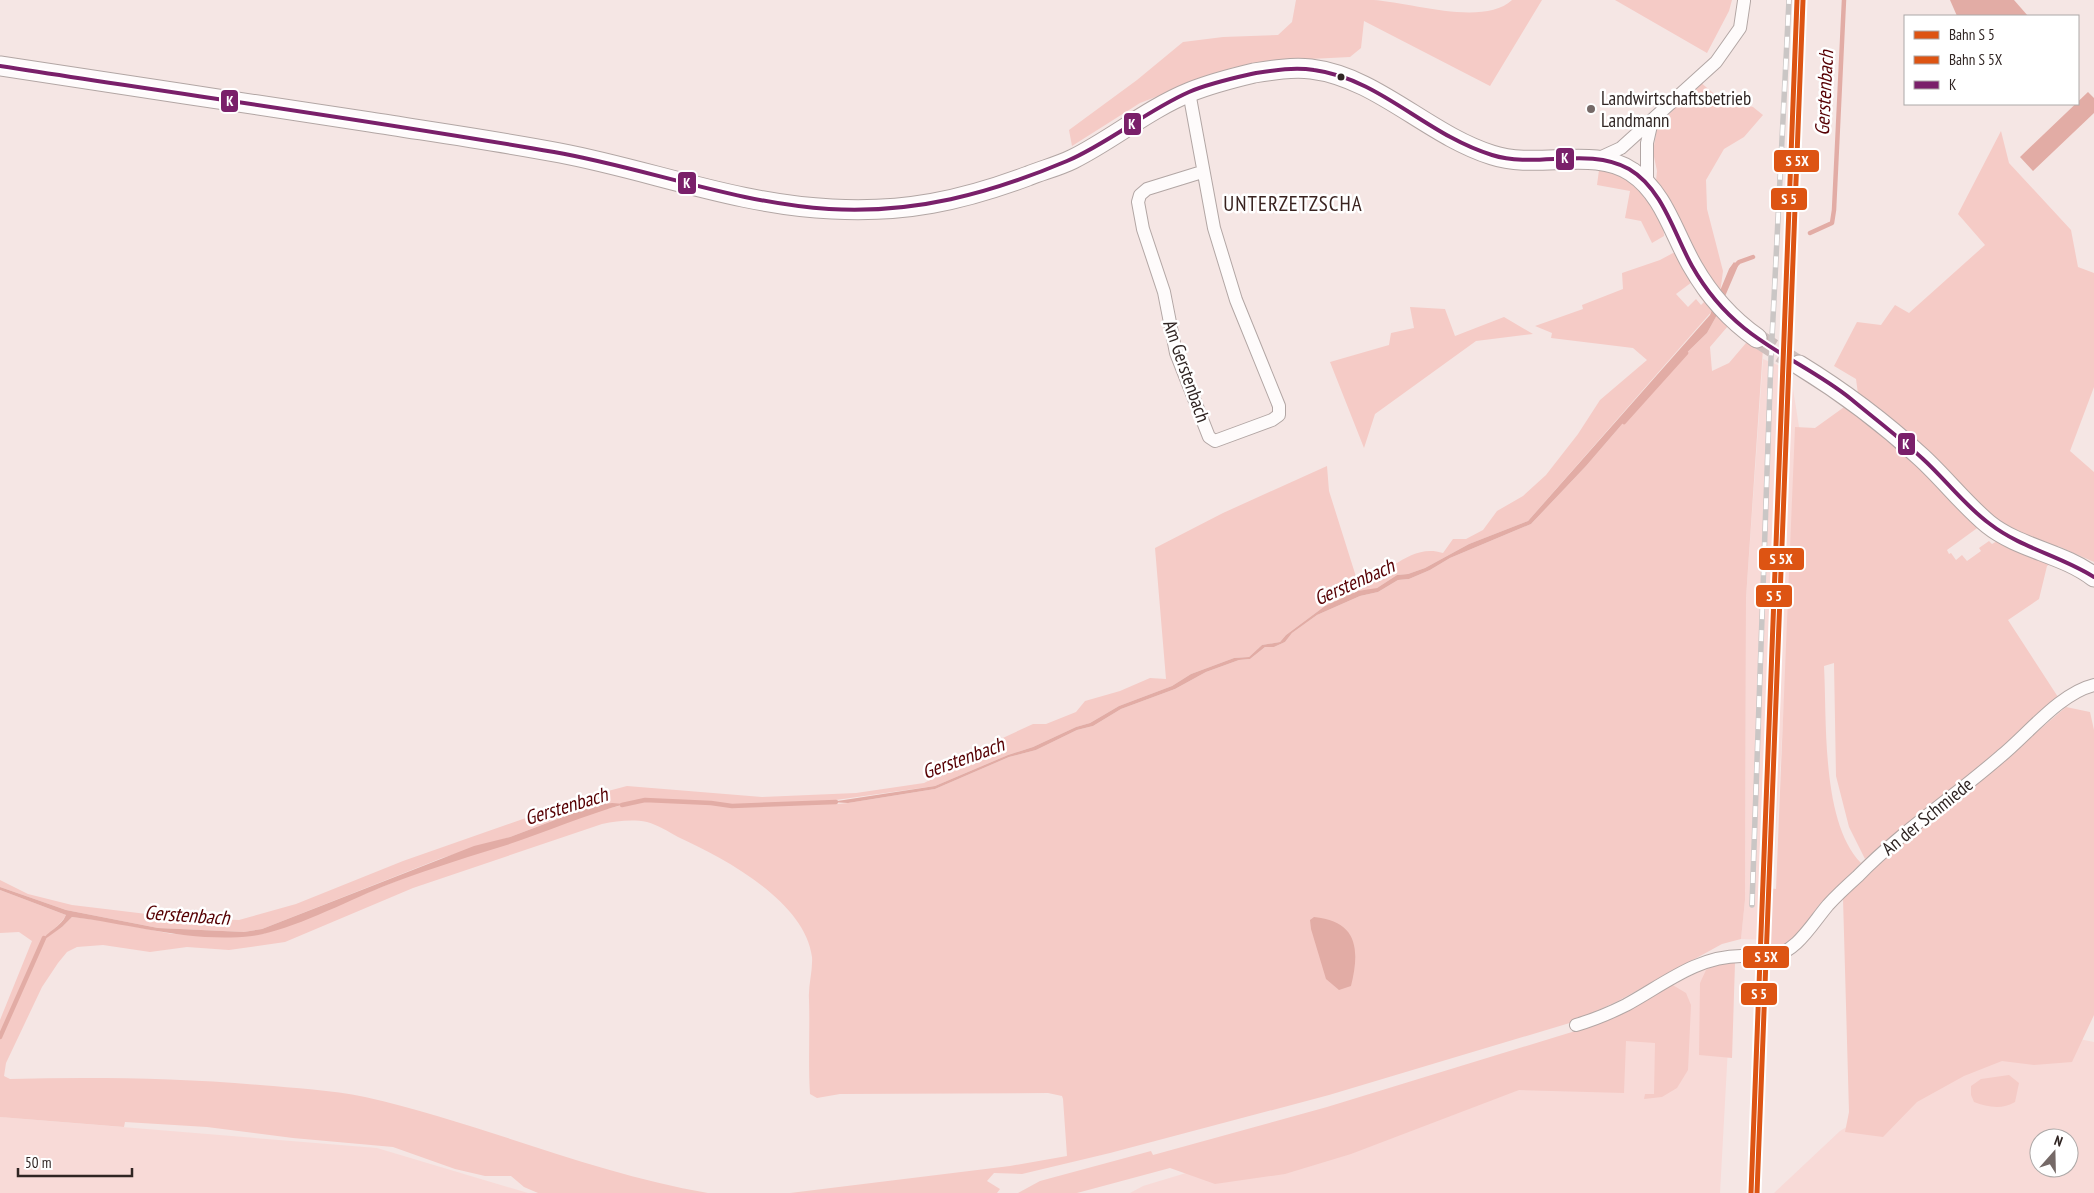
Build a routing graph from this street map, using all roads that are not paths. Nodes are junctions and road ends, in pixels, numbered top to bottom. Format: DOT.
graph roads {
  1 [pos="1744,1"];
  2 [pos="0,66"];
  3 [pos="1189,92"];
  4 [pos="1652,121"];
  5 [pos="1597,159"];
  6 [pos="1202,172"];
  7 [pos="1647,183"];
  8 [pos="1757,338"];
  9 [pos="1799,365"];
  10 [pos="2094,577"];
  11 [pos="2094,685"];
  12 [pos="1741,956"];
  13 [pos="1770,957"];
  14 [pos="1576,1025"];
  1 -- 4 [label="street"];
  2 -- 3 [label="street"];
  3 -- 5 [label="street"];
  3 -- 6 [label="street, Am Gerstenbach"];
  4 -- 5 [label="street"];
  4 -- 7 [label="street"];
  5 -- 7 [label="street"];
  6 -- 6 [label="street, Am Gerstenbach"];
  7 -- 8 [label="street"];
  9 -- 10 [label="street"];
  11 -- 13 [label="street, An der Schmiede"];
  12 -- 14 [label="street"];
}
